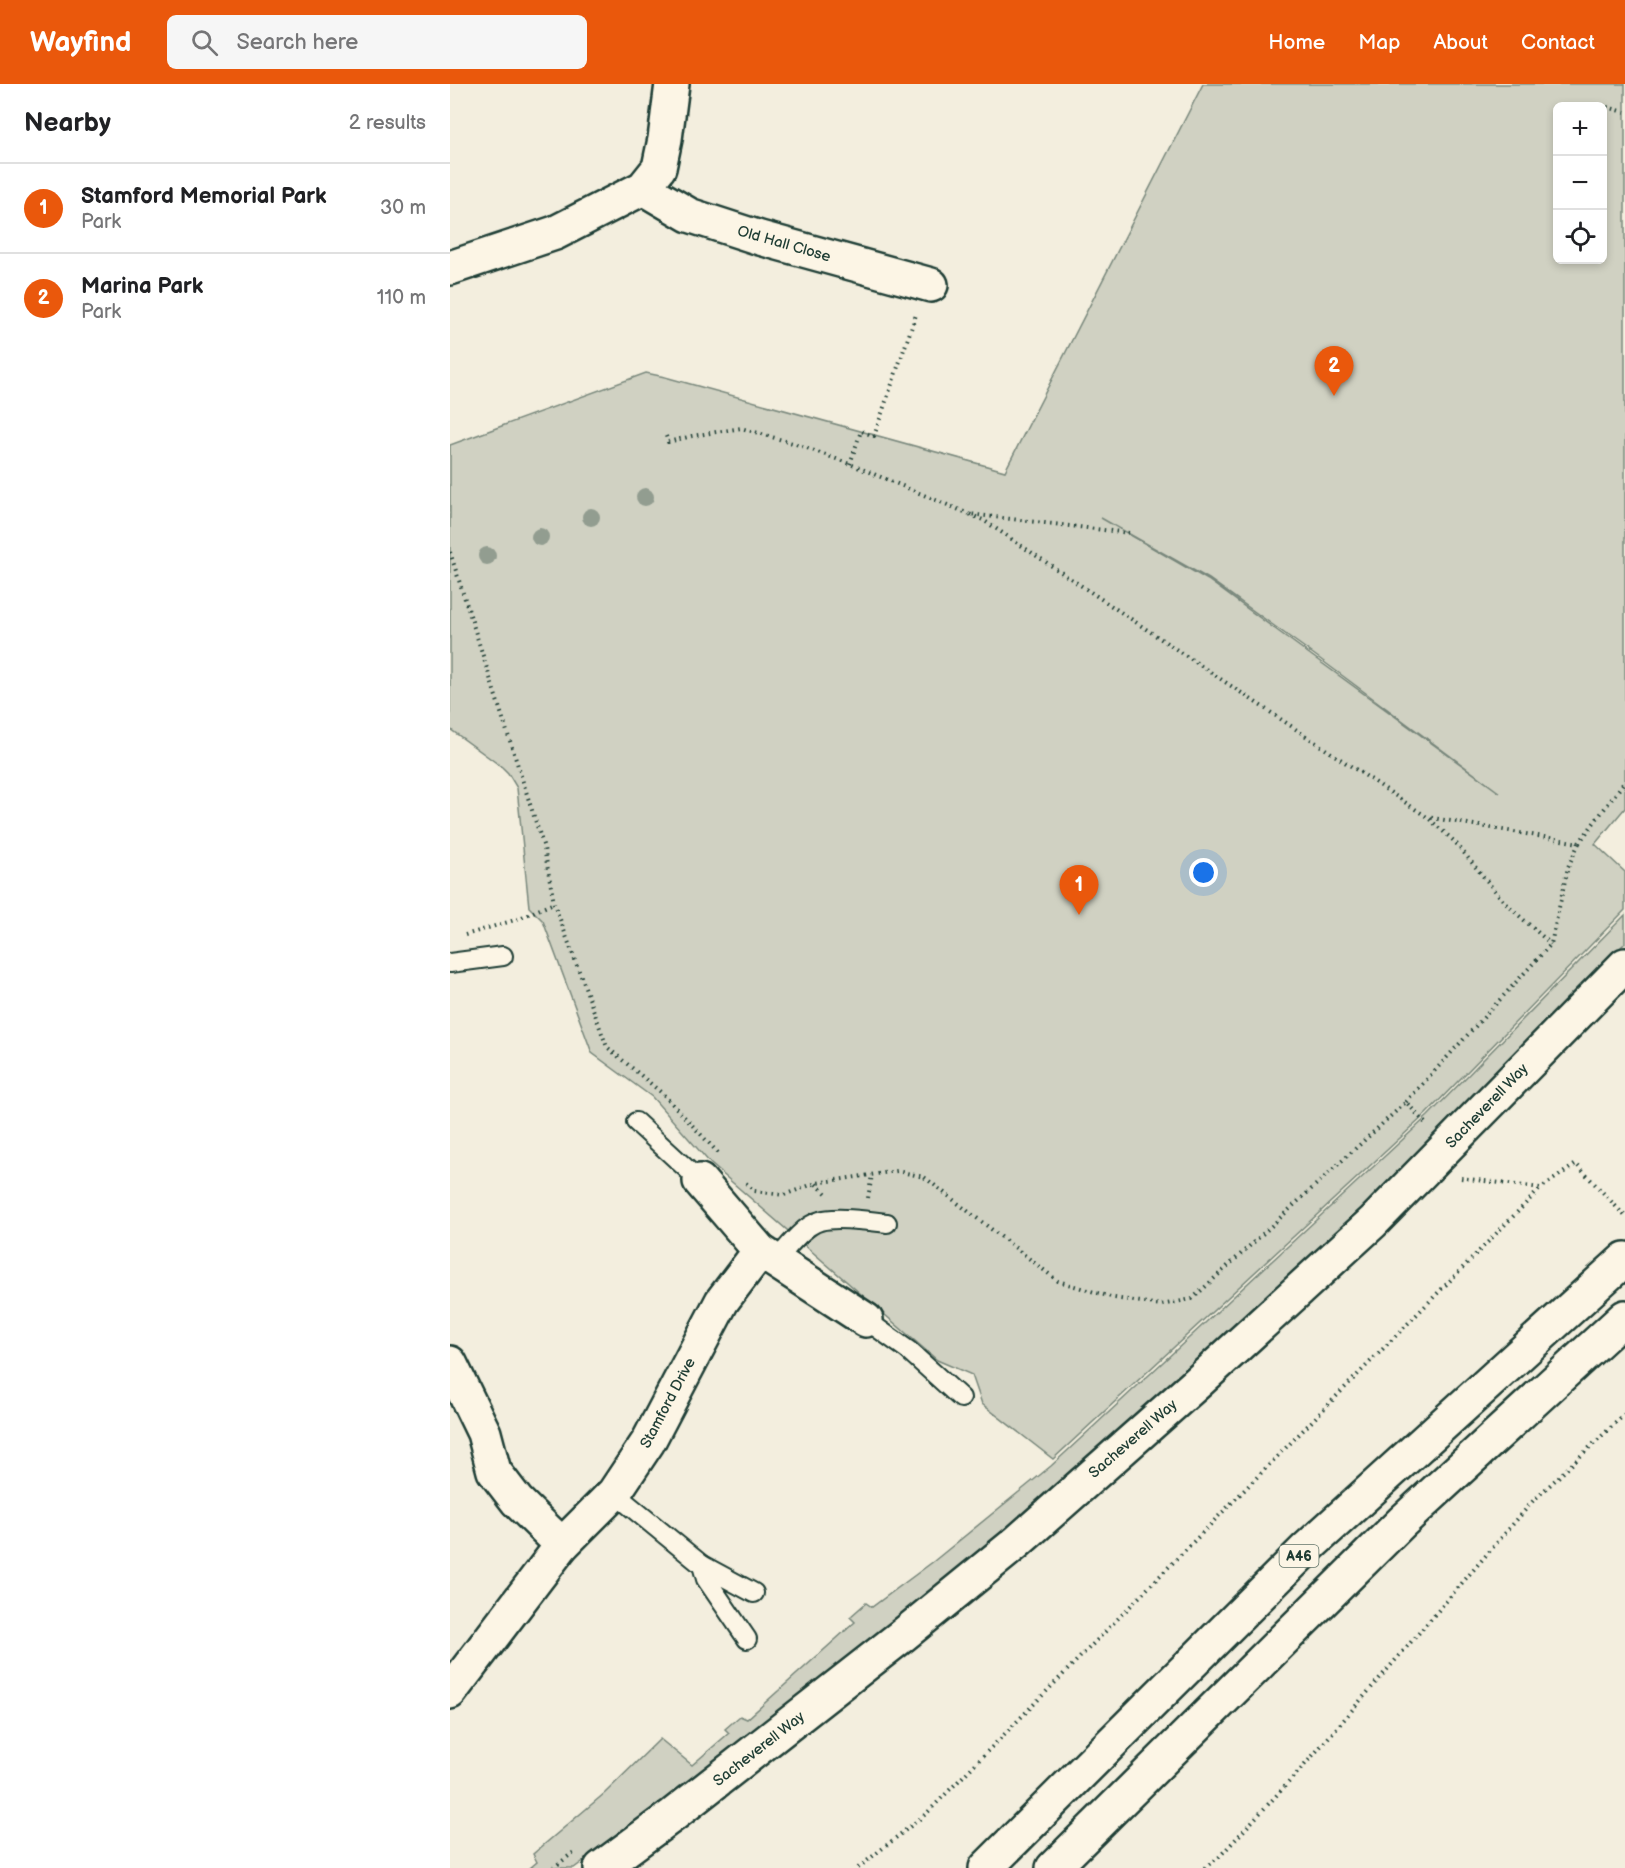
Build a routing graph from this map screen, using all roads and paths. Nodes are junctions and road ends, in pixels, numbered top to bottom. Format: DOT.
graph roads {
  1 [pos="672,84"];
  2 [pos="1607,107"];
  3 [pos="1625,112"];
  4 [pos="643,188"];
  5 [pos="450,267"];
  6 [pos="931,285"];
  7 [pos="666,436"];
  8 [pos="850,464"];
  9 [pos="969,514"];
  10 [pos="1130,533"];
  11 [pos="450,552"];
  12 [pos="1625,781"];
  13 [pos="1427,817"];
  14 [pos="1579,843"];
  15 [pos="554,903"];
  16 [pos="460,937"];
  17 [pos="1551,944"];
  18 [pos="502,956"];
  19 [pos="450,963"];
  20 [pos="1625,965"];
  21 [pos="1406,1102"];
  22 [pos="636,1122"];
  23 [pos="1447,1146"];
  24 [pos="724,1159"];
  25 [pos="739,1175"];
  26 [pos="873,1175"];
  27 [pos="700,1181"];
  28 [pos="1541,1188"];
  29 [pos="859,1200"];
  30 [pos="1625,1216"];
  31 [pos="887,1222"];
  32 [pos="768,1257"];
  33 [pos="1625,1259"];
  34 [pos="1625,1317"];
  35 [pos="866,1320"];
  36 [pos="452,1370"];
  37 [pos="961,1398"];
  38 [pos="1625,1414"];
  39 [pos="614,1493"];
  40 [pos="562,1545"];
  41 [pos="702,1565"];
  42 [pos="754,1593"];
  43 [pos="747,1639"];
  44 [pos="450,1692"];
  45 [pos="590,1858"];
  46 [pos="553,1868"];
  47 [pos="858,1868"];
  48 [pos="986,1868"];
  49 [pos="1053,1868"];
  50 [pos="1204,1868"];
  1 -- 4 [label="main road"];
  2 -- 3 [label="path"];
  4 -- 5 [label="main road"];
  4 -- 6 [label="main road, Old Hall Close"];
  6 -- 8 [label="path"];
  7 -- 8 [label="path"];
  8 -- 9 [label="path"];
  9 -- 10 [label="path"];
  9 -- 13 [label="path"];
  11 -- 15 [label="path"];
  12 -- 14 [label="path"];
  13 -- 14 [label="path"];
  13 -- 17 [label="path"];
  14 -- 17 [label="path"];
  15 -- 16 [label="path"];
  15 -- 24 [label="path"];
  17 -- 21 [label="path"];
  18 -- 19 [label="lane"];
  20 -- 23 [label="main road, Sacheverell Way"];
  21 -- 23 [label="path"];
  21 -- 26 [label="path"];
  22 -- 27 [label="lane"];
  23 -- 28 [label="path"];
  23 -- 45 [label="main road, Sacheverell Way"];
  25 -- 26 [label="path"];
  26 -- 29 [label="path"];
  27 -- 32 [label="main road"];
  28 -- 30 [label="path"];
  28 -- 47 [label="path"];
  31 -- 32 [label="lane"];
  32 -- 35 [label="main road"];
  32 -- 39 [label="main road, Stamford Drive"];
  33 -- 48 [label="main road, A46"];
  34 -- 49 [label="main road"];
  35 -- 37 [label="lane"];
  36 -- 40 [label="main road"];
  38 -- 50 [label="path"];
  39 -- 40 [label="main road, Stamford Drive"];
  39 -- 41 [label="lane"];
  40 -- 44 [label="main road, Stamford Drive"];
  41 -- 42 [label="lane"];
  41 -- 43 [label="lane"];
  45 -- 46 [label="path"];
}
